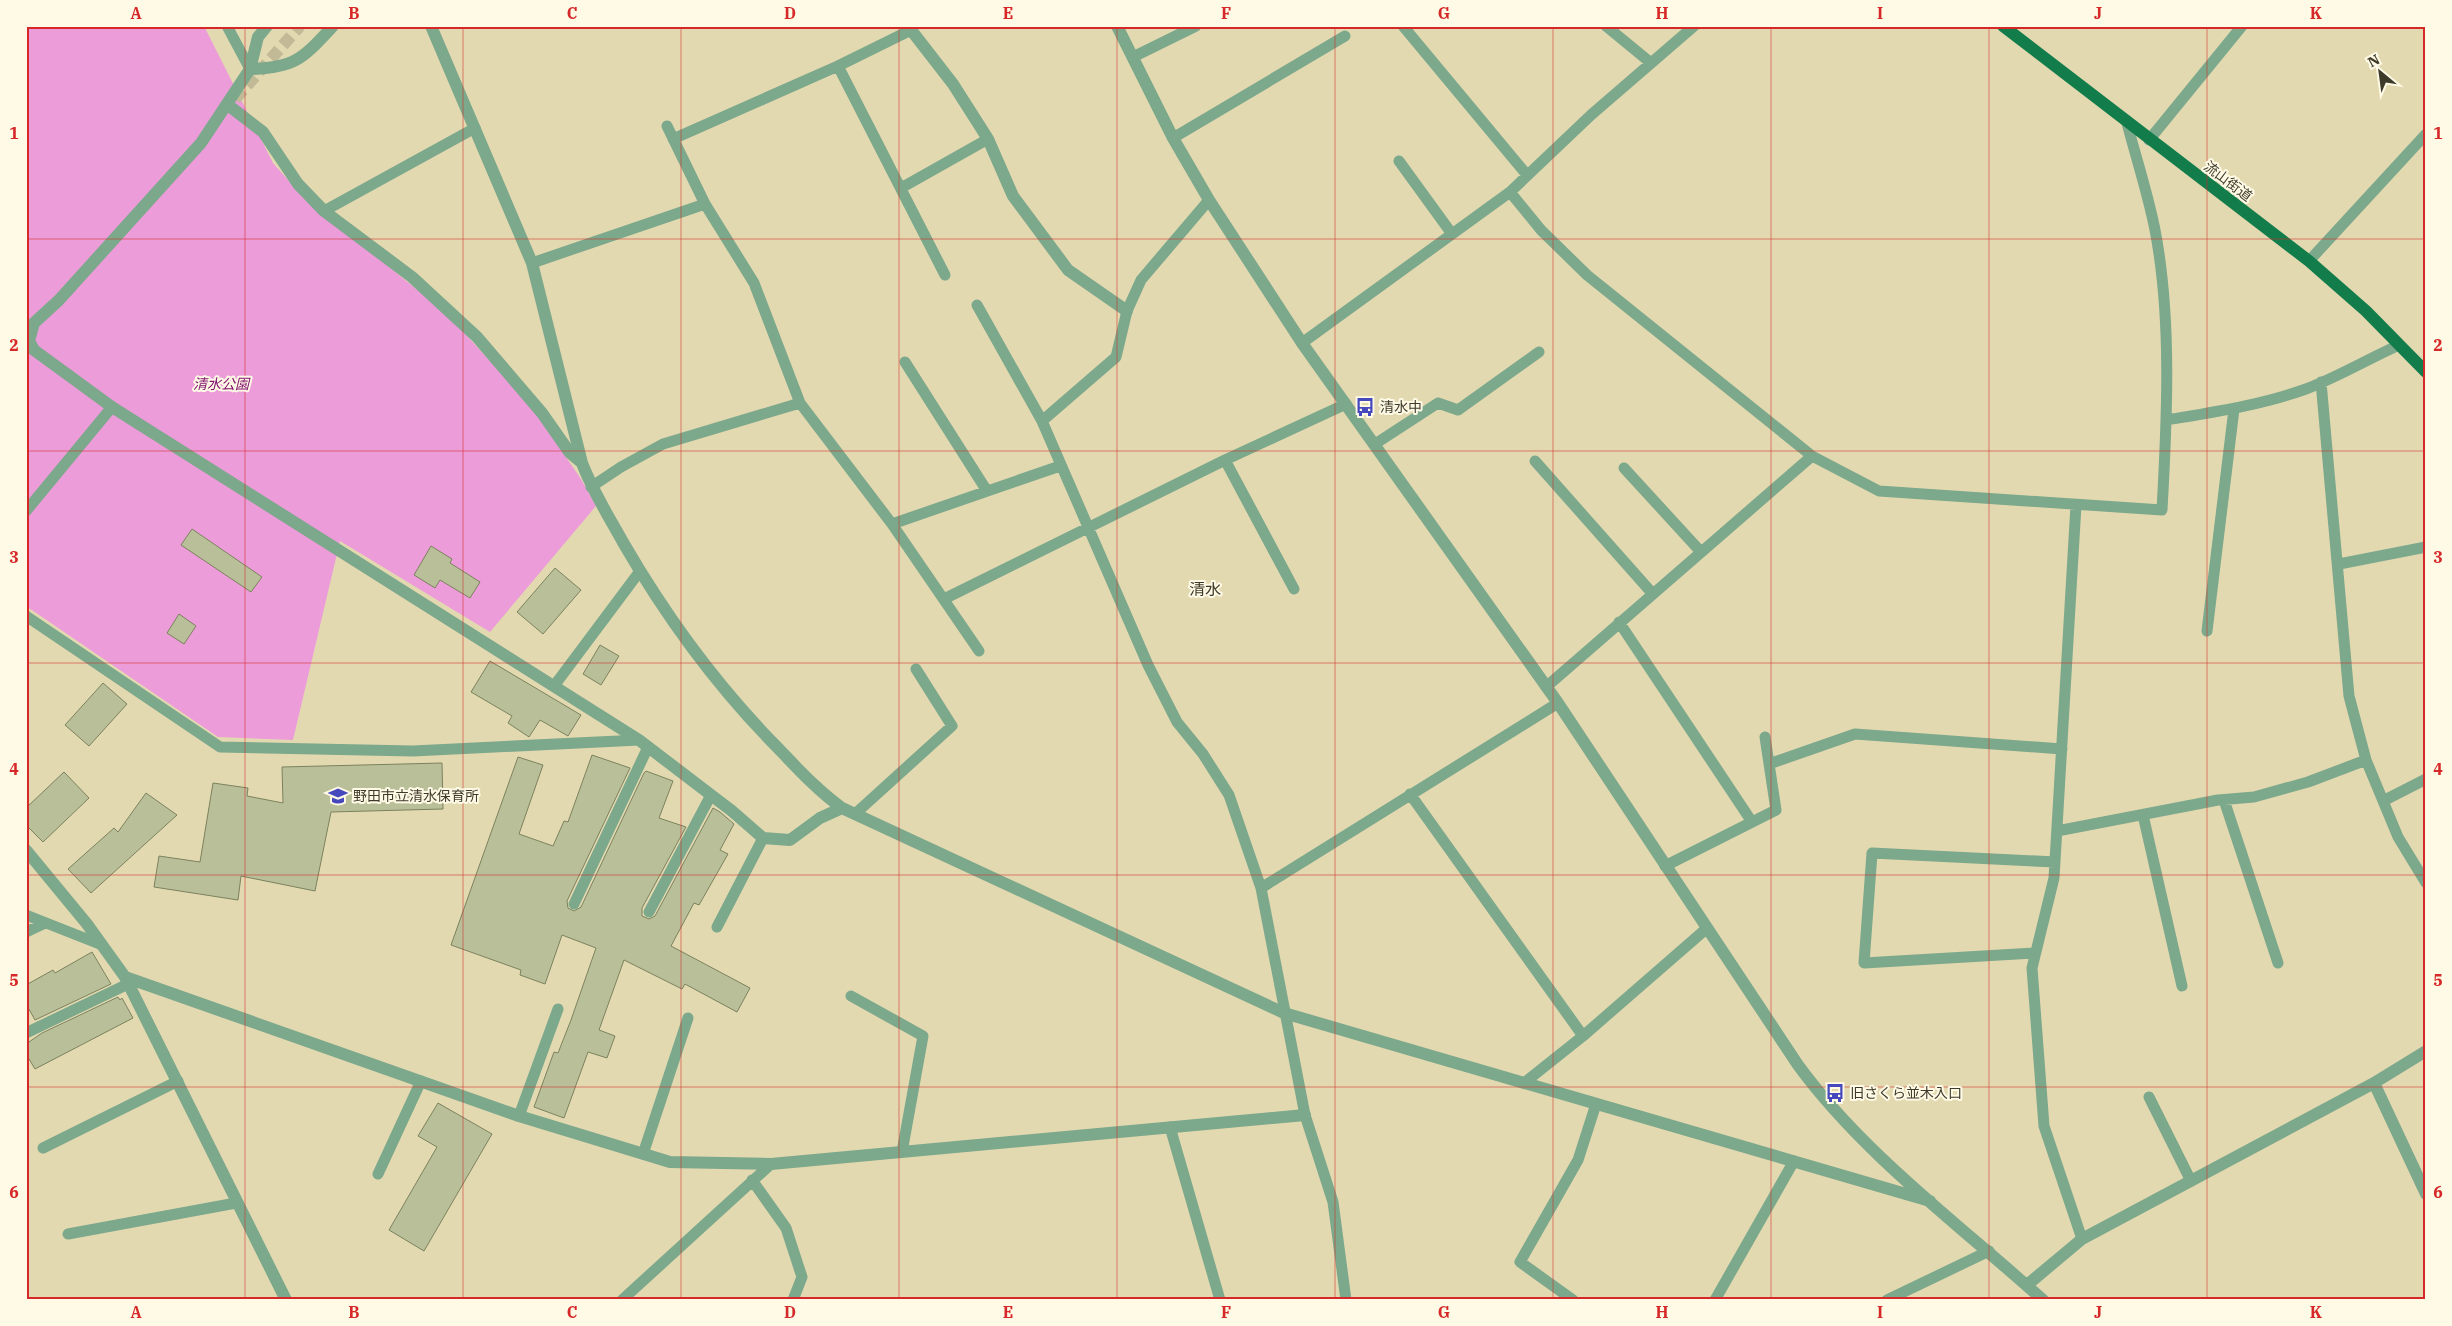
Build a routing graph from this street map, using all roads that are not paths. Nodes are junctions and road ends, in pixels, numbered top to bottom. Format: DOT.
graph roads {
  1 [pos="227,26"];
  2 [pos="267,26"];
  3 [pos="333,26"];
  4 [pos="431,26"];
  5 [pos="1118,26"];
  6 [pos="1196,26"];
  7 [pos="1403,26"];
  8 [pos="1606,26"];
  9 [pos="1694,26"];
  10 [pos="2003,26"];
  11 [pos="2242,26"];
  12 [pos="910,28"];
  13 [pos="1345,36"];
  14 [pos="1133,58"];
  15 [pos="1651,63"];
  16 [pos="838,66"];
  17 [pos="250,69"];
  18 [pos="228,105"];
  19 [pos="2127,123"];
  20 [pos="667,126"];
  21 [pos="475,128"];
  22 [pos="2426,134"];
  23 [pos="988,138"];
  24 [pos="1174,138"];
  25 [pos="674,139"];
  26 [pos="2149,140"];
  27 [pos="1399,161"];
  28 [pos="1527,175"];
  29 [pos="901,188"];
  30 [pos="1510,192"];
  31 [pos="1209,200"];
  32 [pos="704,204"];
  33 [pos="324,211"];
  34 [pos="1452,234"];
  35 [pos="2309,262"];
  36 [pos="532,263"];
  37 [pos="945,275"];
  38 [pos="977,305"];
  39 [pos="1127,311"];
  40 [pos="1302,343"];
  41 [pos="2399,345"];
  42 [pos="1539,352"];
  43 [pos="904,362"];
  44 [pos="2426,372"];
  45 [pos="2321,382"];
  46 [pos="800,403"];
  47 [pos="1346,404"];
  48 [pos="112,408"];
  49 [pos="2234,409"];
  50 [pos="2167,420"];
  51 [pos="1042,421"];
  52 [pos="1375,444"];
  53 [pos="1812,456"];
  54 [pos="1224,460"];
  55 [pos="1536,461"];
  56 [pos="582,463"];
  57 [pos="1060,466"];
  58 [pos="1624,468"];
  59 [pos="591,487"];
  60 [pos="987,491"];
  61 [pos="2076,505"];
  62 [pos="26,511"];
  63 [pos="892,524"];
  64 [pos="1088,529"];
  65 [pos="2426,547"];
  66 [pos="1701,552"];
  67 [pos="2339,564"];
  68 [pos="640,571"];
  69 [pos="1294,589"];
  70 [pos="1652,593"];
  71 [pos="944,599"];
  72 [pos="26,616"];
  73 [pos="1619,622"];
  74 [pos="2207,631"];
  75 [pos="979,651"];
  76 [pos="916,669"];
  77 [pos="554,686"];
  78 [pos="1546,687"];
  79 [pos="1558,703"];
  80 [pos="1765,737"];
  81 [pos="643,744"];
  82 [pos="2062,749"];
  83 [pos="2366,760"];
  84 [pos="1769,764"];
  85 [pos="2426,779"];
  86 [pos="1410,794"];
  87 [pos="711,795"];
  88 [pos="2224,800"];
  89 [pos="2383,801"];
  90 [pos="842,808"];
  91 [pos="855,814"];
  92 [pos="2143,815"];
  93 [pos="1752,822"];
  94 [pos="2057,832"];
  95 [pos="763,838"];
  96 [pos="26,850"];
  97 [pos="2055,862"];
  98 [pos="1665,866"];
  99 [pos="2426,882"];
  100 [pos="1260,888"];
  101 [pos="574,904"];
  102 [pos="649,912"];
  103 [pos="26,915"];
  104 [pos="45,923"];
  105 [pos="716,927"];
  106 [pos="1706,929"];
  107 [pos="26,932"];
  108 [pos="102,945"];
  109 [pos="2036,953"];
  110 [pos="2278,963"];
  111 [pos="127,981"];
  112 [pos="2182,986"];
  113 [pos="851,996"];
  114 [pos="558,1009"];
  115 [pos="1284,1013"];
  116 [pos="688,1018"];
  117 [pos="26,1033"];
  118 [pos="1583,1036"];
  119 [pos="2426,1051"];
  120 [pos="178,1081"];
  121 [pos="421,1082"];
  122 [pos="1524,1083"];
  123 [pos="2374,1083"];
  124 [pos="2149,1097"];
  125 [pos="1596,1104"];
  126 [pos="1306,1115"];
  127 [pos="519,1116"];
  128 [pos="1170,1127"];
  129 [pos="43,1148"];
  130 [pos="902,1152"];
  131 [pos="643,1154"];
  132 [pos="1794,1161"];
  133 [pos="770,1164"];
  134 [pos="378,1174"];
  135 [pos="752,1180"];
  136 [pos="2191,1181"];
  137 [pos="2426,1194"];
  138 [pos="1930,1201"];
  139 [pos="236,1202"];
  140 [pos="68,1234"];
  141 [pos="2082,1239"];
  142 [pos="1989,1251"];
  143 [pos="2027,1285"];
  144 [pos="286,1300"];
  145 [pos="622,1300"];
  146 [pos="793,1300"];
  147 [pos="1220,1300"];
  148 [pos="1346,1300"];
  149 [pos="1573,1300"];
  150 [pos="1715,1300"];
  151 [pos="1887,1300"];
  152 [pos="2043,1300"];
  1 -- 17 [label="lane"];
  2 -- 17 [label="street"];
  3 -- 17 [label="street"];
  4 -- 21 [label="street"];
  5 -- 14 [label="street"];
  6 -- 14 [label="lane"];
  7 -- 28 [label="lane"];
  8 -- 15 [label="lane"];
  9 -- 15 [label="lane"];
  10 -- 19 [label="main road, 流山街道"];
  11 -- 26 [label="lane"];
  12 -- 16 [label="lane"];
  12 -- 23 [label="street"];
  13 -- 24 [label="lane"];
  14 -- 24 [label="street"];
  15 -- 28 [label="lane"];
  16 -- 25 [label="lane"];
  16 -- 29 [label="lane"];
  17 -- 18 [label="street"];
  18 -- 33 [label="street"];
  18 -- 48 [label="street"];
  19 -- 26 [label="main road, 流山街道"];
  19 -- 50 [label="lane"];
  20 -- 25 [label="lane"];
  21 -- 33 [label="lane"];
  21 -- 36 [label="street"];
  22 -- 35 [label="lane"];
  23 -- 29 [label="lane"];
  23 -- 39 [label="street"];
  24 -- 31 [label="street"];
  25 -- 32 [label="lane"];
  26 -- 35 [label="main road, 流山街道"];
  27 -- 34 [label="lane"];
  28 -- 30 [label="lane"];
  29 -- 37 [label="lane"];
  30 -- 34 [label="lane"];
  30 -- 53 [label="lane"];
  31 -- 39 [label="lane"];
  31 -- 40 [label="street"];
  32 -- 36 [label="lane"];
  32 -- 46 [label="lane"];
  33 -- 56 [label="street"];
  34 -- 40 [label="lane"];
  35 -- 41 [label="main road, 流山街道"];
  36 -- 56 [label="street"];
  38 -- 51 [label="lane"];
  39 -- 51 [label="lane"];
  40 -- 47 [label="street"];
  41 -- 44 [label="main road, 流山街道"];
  41 -- 45 [label="lane"];
  42 -- 52 [label="lane"];
  43 -- 60 [label="lane"];
  45 -- 49 [label="lane"];
  45 -- 67 [label="lane"];
  46 -- 59 [label="lane"];
  46 -- 63 [label="lane"];
  47 -- 52 [label="street"];
  47 -- 54 [label="lane"];
  48 -- 62 [label="lane"];
  48 -- 77 [label="street"];
  49 -- 50 [label="lane"];
  49 -- 74 [label="lane"];
  50 -- 61 [label="lane"];
  51 -- 57 [label="lane"];
  52 -- 78 [label="street"];
  53 -- 61 [label="lane"];
  53 -- 66 [label="lane"];
  54 -- 64 [label="lane"];
  54 -- 69 [label="lane"];
  55 -- 70 [label="lane"];
  56 -- 59 [label="street"];
  57 -- 60 [label="lane"];
  57 -- 64 [label="lane"];
  58 -- 66 [label="lane"];
  59 -- 68 [label="street"];
  60 -- 63 [label="lane"];
  61 -- 82 [label="lane"];
  63 -- 71 [label="lane"];
  64 -- 71 [label="lane"];
  64 -- 100 [label="lane"];
  65 -- 67 [label="lane"];
  66 -- 70 [label="lane"];
  67 -- 83 [label="lane"];
  68 -- 77 [label="lane"];
  68 -- 90 [label="street"];
  70 -- 73 [label="lane"];
  71 -- 75 [label="lane"];
  72 -- 81 [label="lane"];
  73 -- 78 [label="lane"];
  73 -- 93 [label="lane"];
  76 -- 91 [label="lane"];
  77 -- 81 [label="street"];
  78 -- 79 [label="street"];
  79 -- 86 [label="lane"];
  79 -- 98 [label="street"];
  80 -- 84 [label="lane"];
  81 -- 87 [label="street"];
  81 -- 101 [label="lane"];
  82 -- 84 [label="lane"];
  82 -- 94 [label="lane"];
  83 -- 88 [label="lane"];
  83 -- 89 [label="lane"];
  84 -- 93 [label="lane"];
  85 -- 89 [label="lane"];
  86 -- 100 [label="lane"];
  86 -- 118 [label="lane"];
  87 -- 95 [label="street"];
  87 -- 102 [label="lane"];
  88 -- 92 [label="lane"];
  88 -- 110 [label="lane"];
  89 -- 99 [label="lane"];
  90 -- 91 [label="street"];
  90 -- 95 [label="street"];
  91 -- 115 [label="street"];
  92 -- 94 [label="lane"];
  92 -- 112 [label="lane"];
  93 -- 98 [label="lane"];
  94 -- 97 [label="lane"];
  95 -- 105 [label="lane"];
  96 -- 108 [label="street"];
  97 -- 109 [label="lane"];
  97 -- 109 [label="lane"];
  98 -- 106 [label="street"];
  100 -- 115 [label="lane"];
  103 -- 104 [label="lane"];
  104 -- 107 [label="lane"];
  104 -- 108 [label="lane"];
  106 -- 118 [label="lane"];
  106 -- 138 [label="street"];
  108 -- 111 [label="street"];
  109 -- 141 [label="lane"];
  111 -- 117 [label="lane"];
  111 -- 120 [label="street"];
  111 -- 121 [label="street"];
  113 -- 130 [label="lane"];
  114 -- 127 [label="lane"];
  115 -- 122 [label="street"];
  115 -- 126 [label="lane"];
  116 -- 131 [label="lane"];
  118 -- 122 [label="lane"];
  119 -- 123 [label="street"];
  120 -- 129 [label="lane"];
  120 -- 139 [label="street"];
  121 -- 127 [label="street"];
  121 -- 134 [label="lane"];
  122 -- 125 [label="street"];
  123 -- 136 [label="street"];
  123 -- 137 [label="street"];
  124 -- 136 [label="lane"];
  125 -- 132 [label="street"];
  125 -- 149 [label="lane"];
  126 -- 128 [label="street"];
  126 -- 148 [label="lane"];
  127 -- 131 [label="street"];
  128 -- 130 [label="street"];
  128 -- 147 [label="lane"];
  130 -- 133 [label="street"];
  131 -- 133 [label="street"];
  132 -- 138 [label="street"];
  132 -- 150 [label="lane"];
  133 -- 135 [label="lane"];
  135 -- 145 [label="lane"];
  135 -- 146 [label="lane"];
  136 -- 141 [label="street"];
  138 -- 142 [label="street"];
  139 -- 140 [label="lane"];
  139 -- 144 [label="street"];
  141 -- 143 [label="street"];
  142 -- 143 [label="street"];
  142 -- 151 [label="lane"];
  143 -- 152 [label="street"];
}
